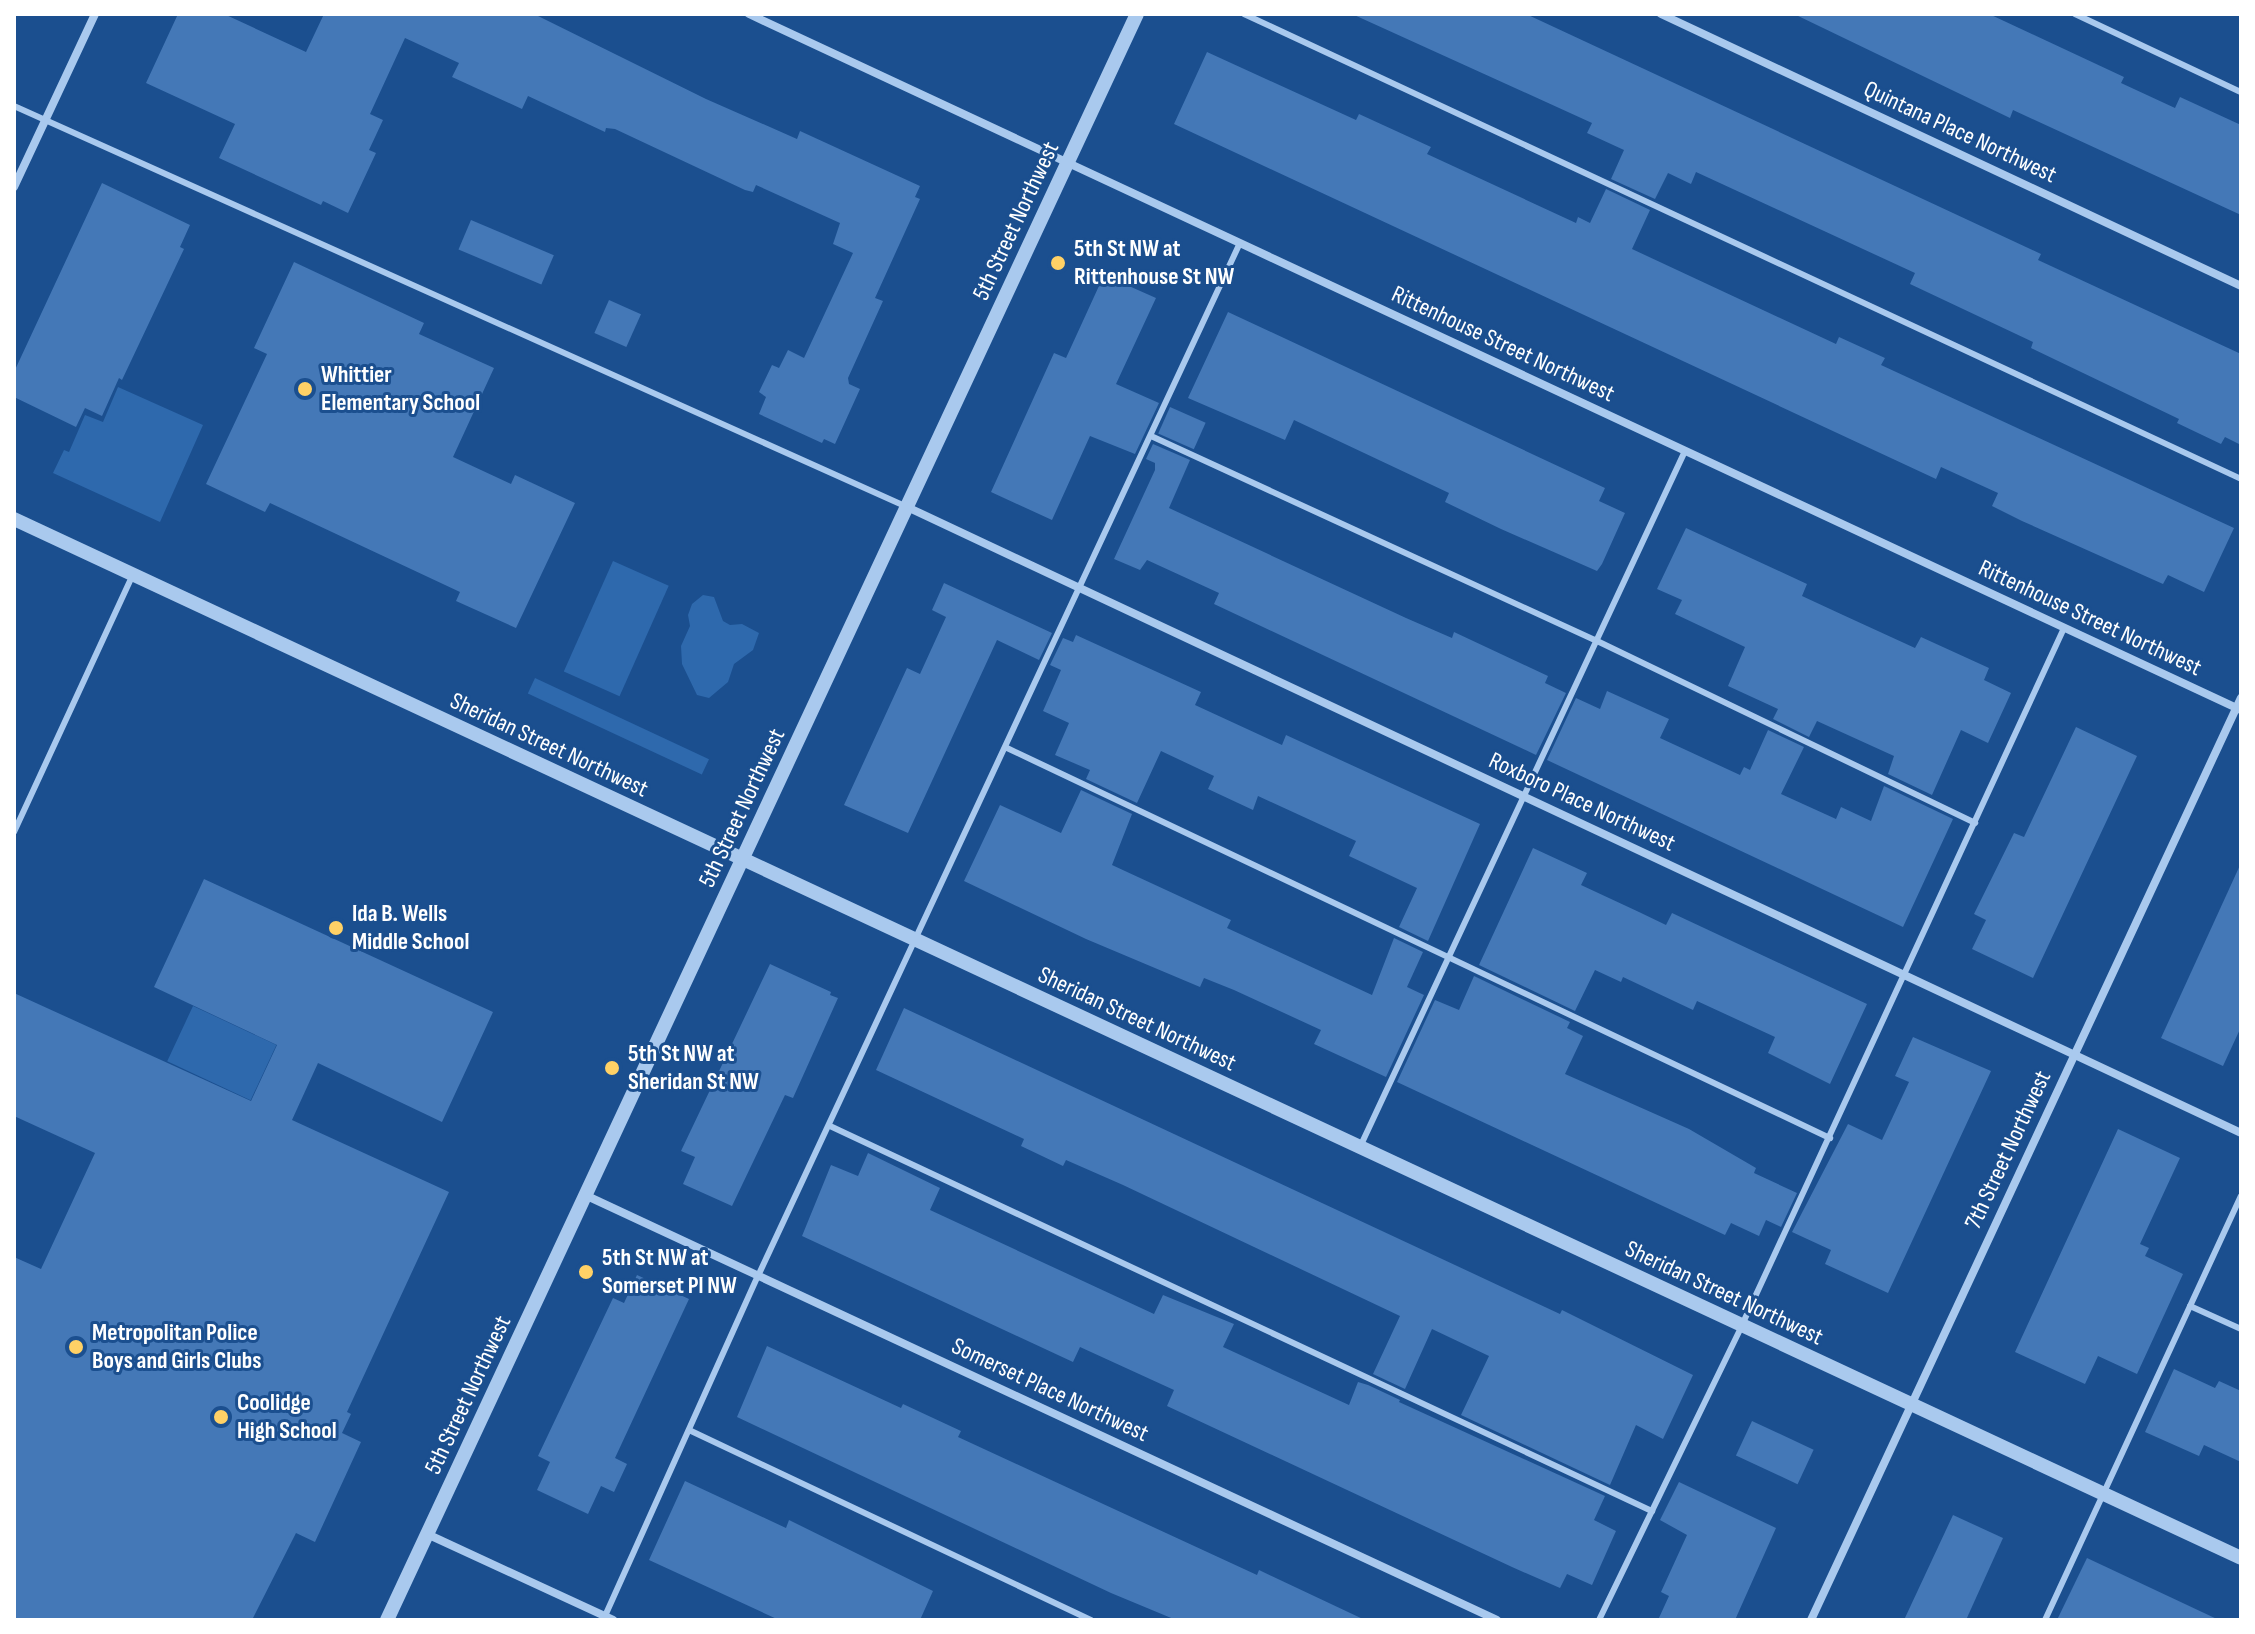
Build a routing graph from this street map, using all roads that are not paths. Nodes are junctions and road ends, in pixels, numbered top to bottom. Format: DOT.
graph roads {
  1 [pos="95,14"];
  2 [pos="749,14"];
  3 [pos="1137,14"];
  4 [pos="1244,14"];
  5 [pos="1661,14"];
  6 [pos="2075,14"];
  7 [pos="2241,92"];
  8 [pos="14,106"];
  9 [pos="45,120"];
  10 [pos="1067,163"];
  11 [pos="14,187"];
  12 [pos="1240,243"];
  13 [pos="2241,286"];
  14 [pos="1151,436"];
  15 [pos="1685,451"];
  16 [pos="2241,479"];
  17 [pos="907,507"];
  18 [pos="14,519"];
  19 [pos="133,575"];
  20 [pos="1081,589"];
  21 [pos="2064,628"];
  22 [pos="1595,640"];
  23 [pos="2241,698"];
  24 [pos="2239,709"];
  25 [pos="1007,748"];
  26 [pos="1521,796"];
  27 [pos="1975,823"];
  28 [pos="14,832"];
  29 [pos="742,859"];
  30 [pos="917,941"];
  31 [pos="1446,959"];
  32 [pos="1906,975"];
  33 [pos="2075,1054"];
  34 [pos="830,1126"];
  35 [pos="2241,1133"];
  36 [pos="1830,1138"];
  37 [pos="1360,1147"];
  38 [pos="585,1195"];
  39 [pos="2241,1196"];
  40 [pos="758,1276"];
  41 [pos="2190,1306"];
  42 [pos="1742,1325"];
  43 [pos="2241,1329"];
  44 [pos="1912,1405"];
  45 [pos="689,1430"];
  46 [pos="2104,1494"];
  47 [pos="1652,1511"];
  48 [pos="427,1534"];
  49 [pos="2241,1558"];
  50 [pos="609,1618"];
  51 [pos="387,1620"];
  52 [pos="1091,1620"];
  53 [pos="1497,1620"];
  54 [pos="1599,1620"];
  55 [pos="1811,1620"];
  56 [pos="2045,1620"];
  1 -- 9 [label="street"];
  2 -- 10 [label="street, Rittenhouse Street Northwest"];
  3 -- 10 [label="street, 5th Street Northwest"];
  4 -- 16 [label="lane"];
  5 -- 13 [label="street, Quintana Place Northwest"];
  6 -- 7 [label="lane"];
  8 -- 9 [label="lane"];
  9 -- 11 [label="street"];
  9 -- 17 [label="lane"];
  10 -- 12 [label="street, Rittenhouse Street Northwest"];
  10 -- 17 [label="street, 5th Street Northwest"];
  12 -- 14 [label="lane"];
  12 -- 15 [label="street, Rittenhouse Street Northwest"];
  14 -- 20 [label="lane"];
  14 -- 22 [label="lane"];
  15 -- 21 [label="street, Rittenhouse Street Northwest"];
  15 -- 22 [label="lane"];
  17 -- 20 [label="street, Roxboro Place Northwest"];
  17 -- 29 [label="street, 5th Street Northwest"];
  18 -- 19 [label="street, Sheridan Street Northwest"];
  19 -- 28 [label="lane"];
  19 -- 29 [label="street, Sheridan Street Northwest"];
  20 -- 25 [label="lane"];
  20 -- 26 [label="street, Roxboro Place Northwest"];
  21 -- 24 [label="street, Rittenhouse Street Northwest"];
  21 -- 27 [label="lane"];
  22 -- 26 [label="lane"];
  22 -- 27 [label="lane"];
  23 -- 24 [label="street, 7th Street Northwest"];
  24 -- 33 [label="street, 7th Street Northwest"];
  25 -- 30 [label="lane"];
  25 -- 31 [label="lane"];
  26 -- 31 [label="lane"];
  26 -- 32 [label="street, Roxboro Place Northwest"];
  27 -- 32 [label="lane"];
  29 -- 30 [label="street, Sheridan Street Northwest"];
  29 -- 38 [label="street, 5th Street Northwest"];
  30 -- 34 [label="lane"];
  30 -- 37 [label="street, Sheridan Street Northwest"];
  31 -- 36 [label="lane"];
  31 -- 37 [label="lane"];
  32 -- 33 [label="street, Roxboro Place Northwest"];
  32 -- 36 [label="lane"];
  33 -- 35 [label="street, Roxboro Place Northwest"];
  33 -- 44 [label="street, 7th Street Northwest"];
  34 -- 40 [label="lane"];
  34 -- 47 [label="lane"];
  36 -- 42 [label="lane"];
  37 -- 42 [label="street, Sheridan Street Northwest"];
  38 -- 40 [label="street, Somerset Place Northwest"];
  38 -- 48 [label="street, 5th Street Northwest"];
  39 -- 41 [label="lane"];
  40 -- 45 [label="lane"];
  40 -- 53 [label="street, Somerset Place Northwest"];
  41 -- 43 [label="lane"];
  41 -- 46 [label="lane"];
  42 -- 44 [label="street, Sheridan Street Northwest"];
  42 -- 47 [label="lane"];
  44 -- 46 [label="street, Sheridan Street Northwest"];
  44 -- 55 [label="street, 7th Street Northwest"];
  45 -- 50 [label="lane"];
  45 -- 52 [label="lane"];
  46 -- 49 [label="street, Sheridan Street Northwest"];
  46 -- 56 [label="lane"];
  47 -- 54 [label="lane"];
  48 -- 50 [label="street"];
  48 -- 51 [label="street, 5th Street Northwest"];
}
